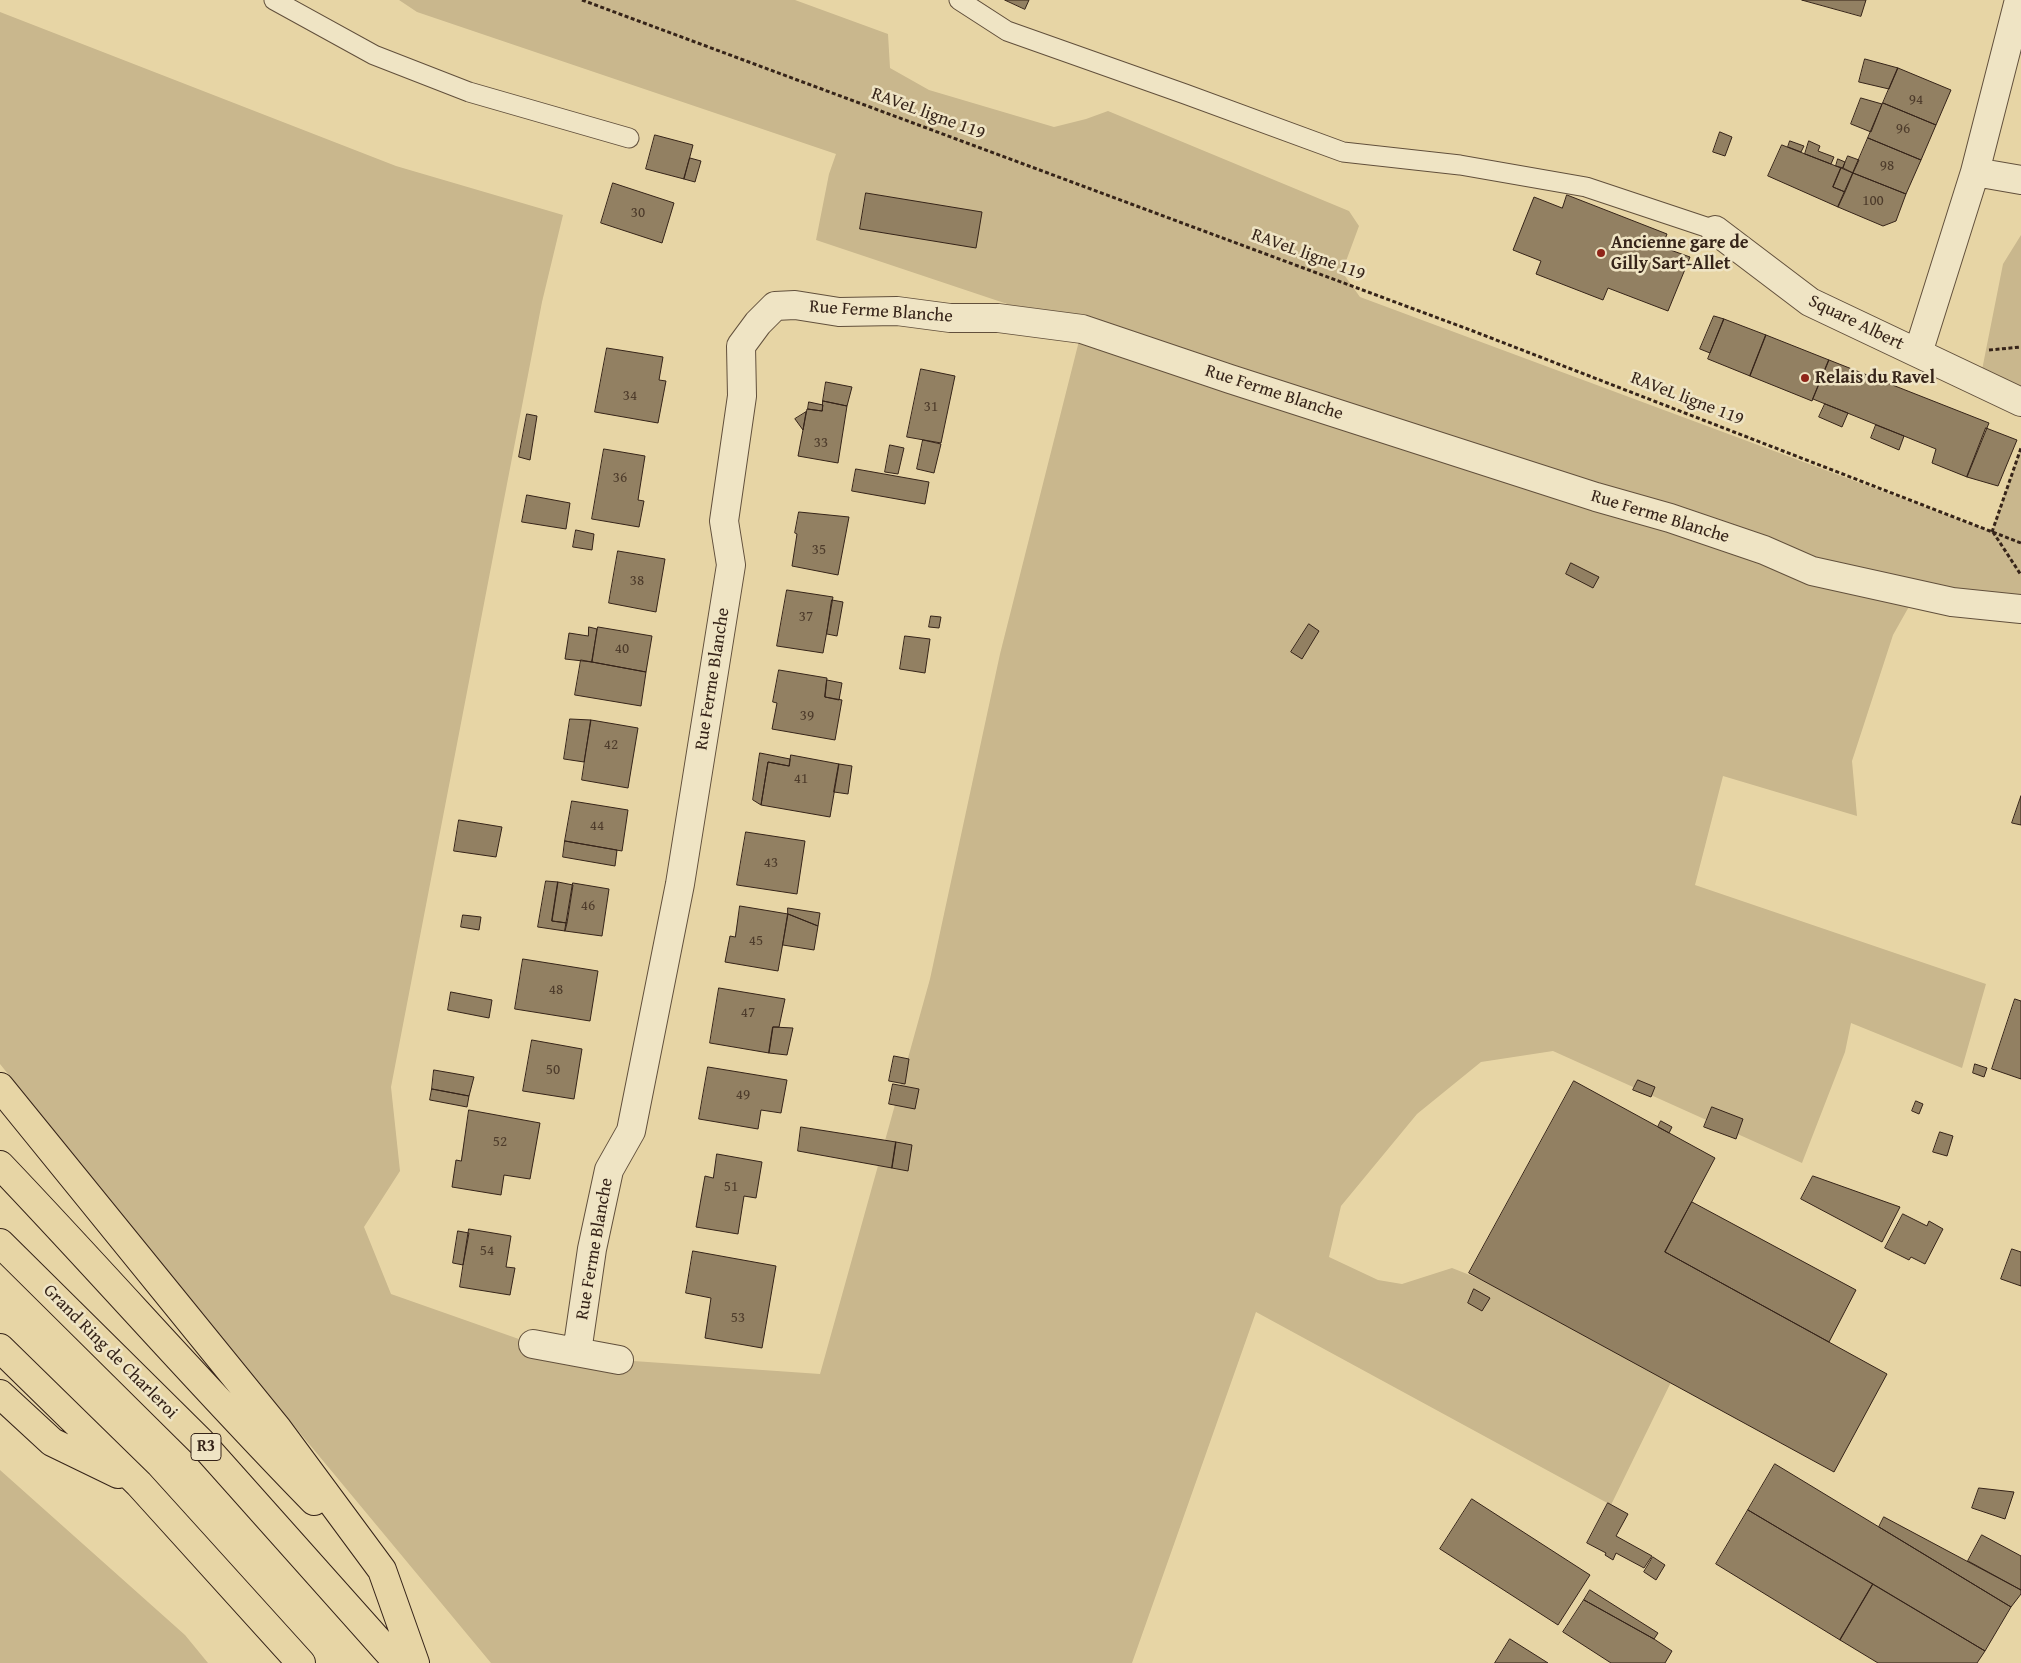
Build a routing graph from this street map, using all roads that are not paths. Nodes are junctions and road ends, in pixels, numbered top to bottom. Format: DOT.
graph roads {
  1 [pos="274,0"];
  2 [pos="960,0"];
  3 [pos="2019,0"];
  4 [pos="629,138"];
  5 [pos="1975,172"];
  6 [pos="2021,180"];
  7 [pos="1716,230"];
  8 [pos="1918,353"];
  9 [pos="2021,402"];
  10 [pos="2021,609"];
  11 [pos="0,1087"];
  12 [pos="0,1165"];
  13 [pos="0,1243"];
  14 [pos="533,1344"];
  15 [pos="0,1348"];
  16 [pos="577,1352"];
  17 [pos="619,1360"];
  18 [pos="0,1394"];
  19 [pos="139,1484"];
  20 [pos="382,1570"];
  21 [pos="301,1663"];
  22 [pos="398,1663"];
  23 [pos="416,1663"];
  1 -- 4 [label="lane"];
  2 -- 7 [label="lane"];
  3 -- 5 [label="street, Square Albert"];
  5 -- 6 [label="street"];
  5 -- 8 [label="street, Square Albert"];
  7 -- 8 [label="street, Square Albert"];
  8 -- 9 [label="street"];
  10 -- 16 [label="street, Rue Ferme Blanche"];
  11 -- 20 [label="highway"];
  12 -- 20 [label="highway"];
  13 -- 22 [label="highway, Grand Ring de Charleroi / R3"];
  14 -- 16 [label="street"];
  15 -- 19 [label="highway"];
  16 -- 17 [label="street"];
  18 -- 19 [label="highway"];
  19 -- 21 [label="highway"];
  20 -- 23 [label="highway"];
}
